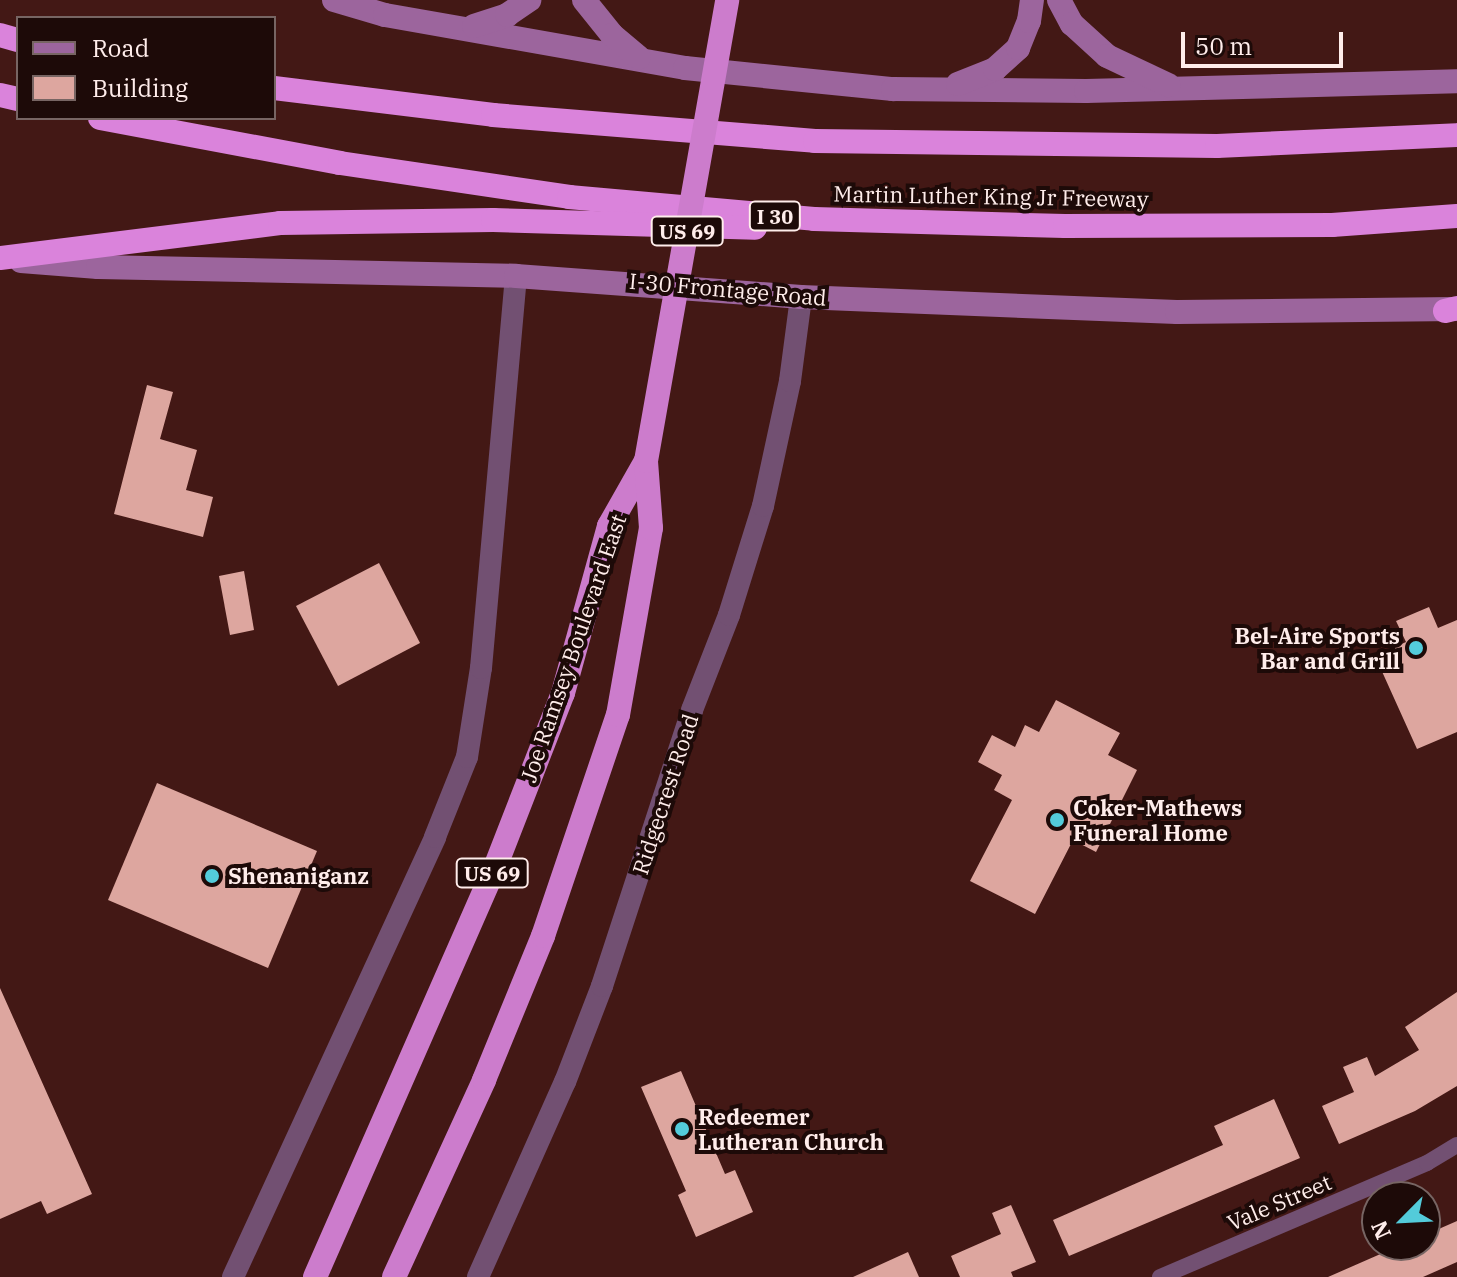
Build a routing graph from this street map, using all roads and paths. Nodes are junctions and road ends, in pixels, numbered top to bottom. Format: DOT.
graph roads {
  1 [pos="334,0"];
  2 [pos="529,0"];
  3 [pos="584,0"];
  4 [pos="727,0"];
  5 [pos="1032,0"];
  6 [pos="1059,0"];
  7 [pos="468,27"];
  8 [pos="641,59"];
  9 [pos="1457,81"];
  10 [pos="1170,86"];
  11 [pos="276,88"];
  12 [pos="946,89"];
  13 [pos="111,120"];
  14 [pos="1457,135"];
  15 [pos="1457,216"];
  16 [pos="814,219"];
  17 [pos="0,259"];
  18 [pos="516,276"];
  19 [pos="801,297"];
  20 [pos="1453,309"];
  21 [pos="646,461"];
  22 [pos="1457,1145"];
  23 [pos="233,1277"];
  24 [pos="315,1277"];
  25 [pos="394,1277"];
  26 [pos="478,1277"];
  27 [pos="1160,1277"];
  1 -- 7 [label="main road"];
  2 -- 7 [label="main road"];
  3 -- 8 [label="main road"];
  4 -- 21 [label="highway, US 69, bridge"];
  5 -- 12 [label="main road"];
  6 -- 10 [label="main road"];
  7 -- 8 [label="main road"];
  8 -- 12 [label="main road"];
  9 -- 10 [label="main road"];
  10 -- 12 [label="main road"];
  11 -- 14 [label="highway"];
  13 -- 16 [label="highway, Martin Luther King Jr Freeway / I 30"];
  15 -- 16 [label="highway, Martin Luther King Jr Freeway / I 30"];
  16 -- 17 [label="highway"];
  17 -- 18 [label="main road, I-30 Frontage Road"];
  18 -- 19 [label="main road, I-30 Frontage Road"];
  18 -- 23 [label="street"];
  19 -- 20 [label="main road, I-30 Frontage Road"];
  19 -- 26 [label="street, Ridgecrest Road"];
  21 -- 24 [label="highway, Joe Ramsey Boulevard East / US 69"];
  21 -- 25 [label="highway, Joe Ramsey Boulevard East / US 69"];
  22 -- 27 [label="street, Vale Street"];
}
